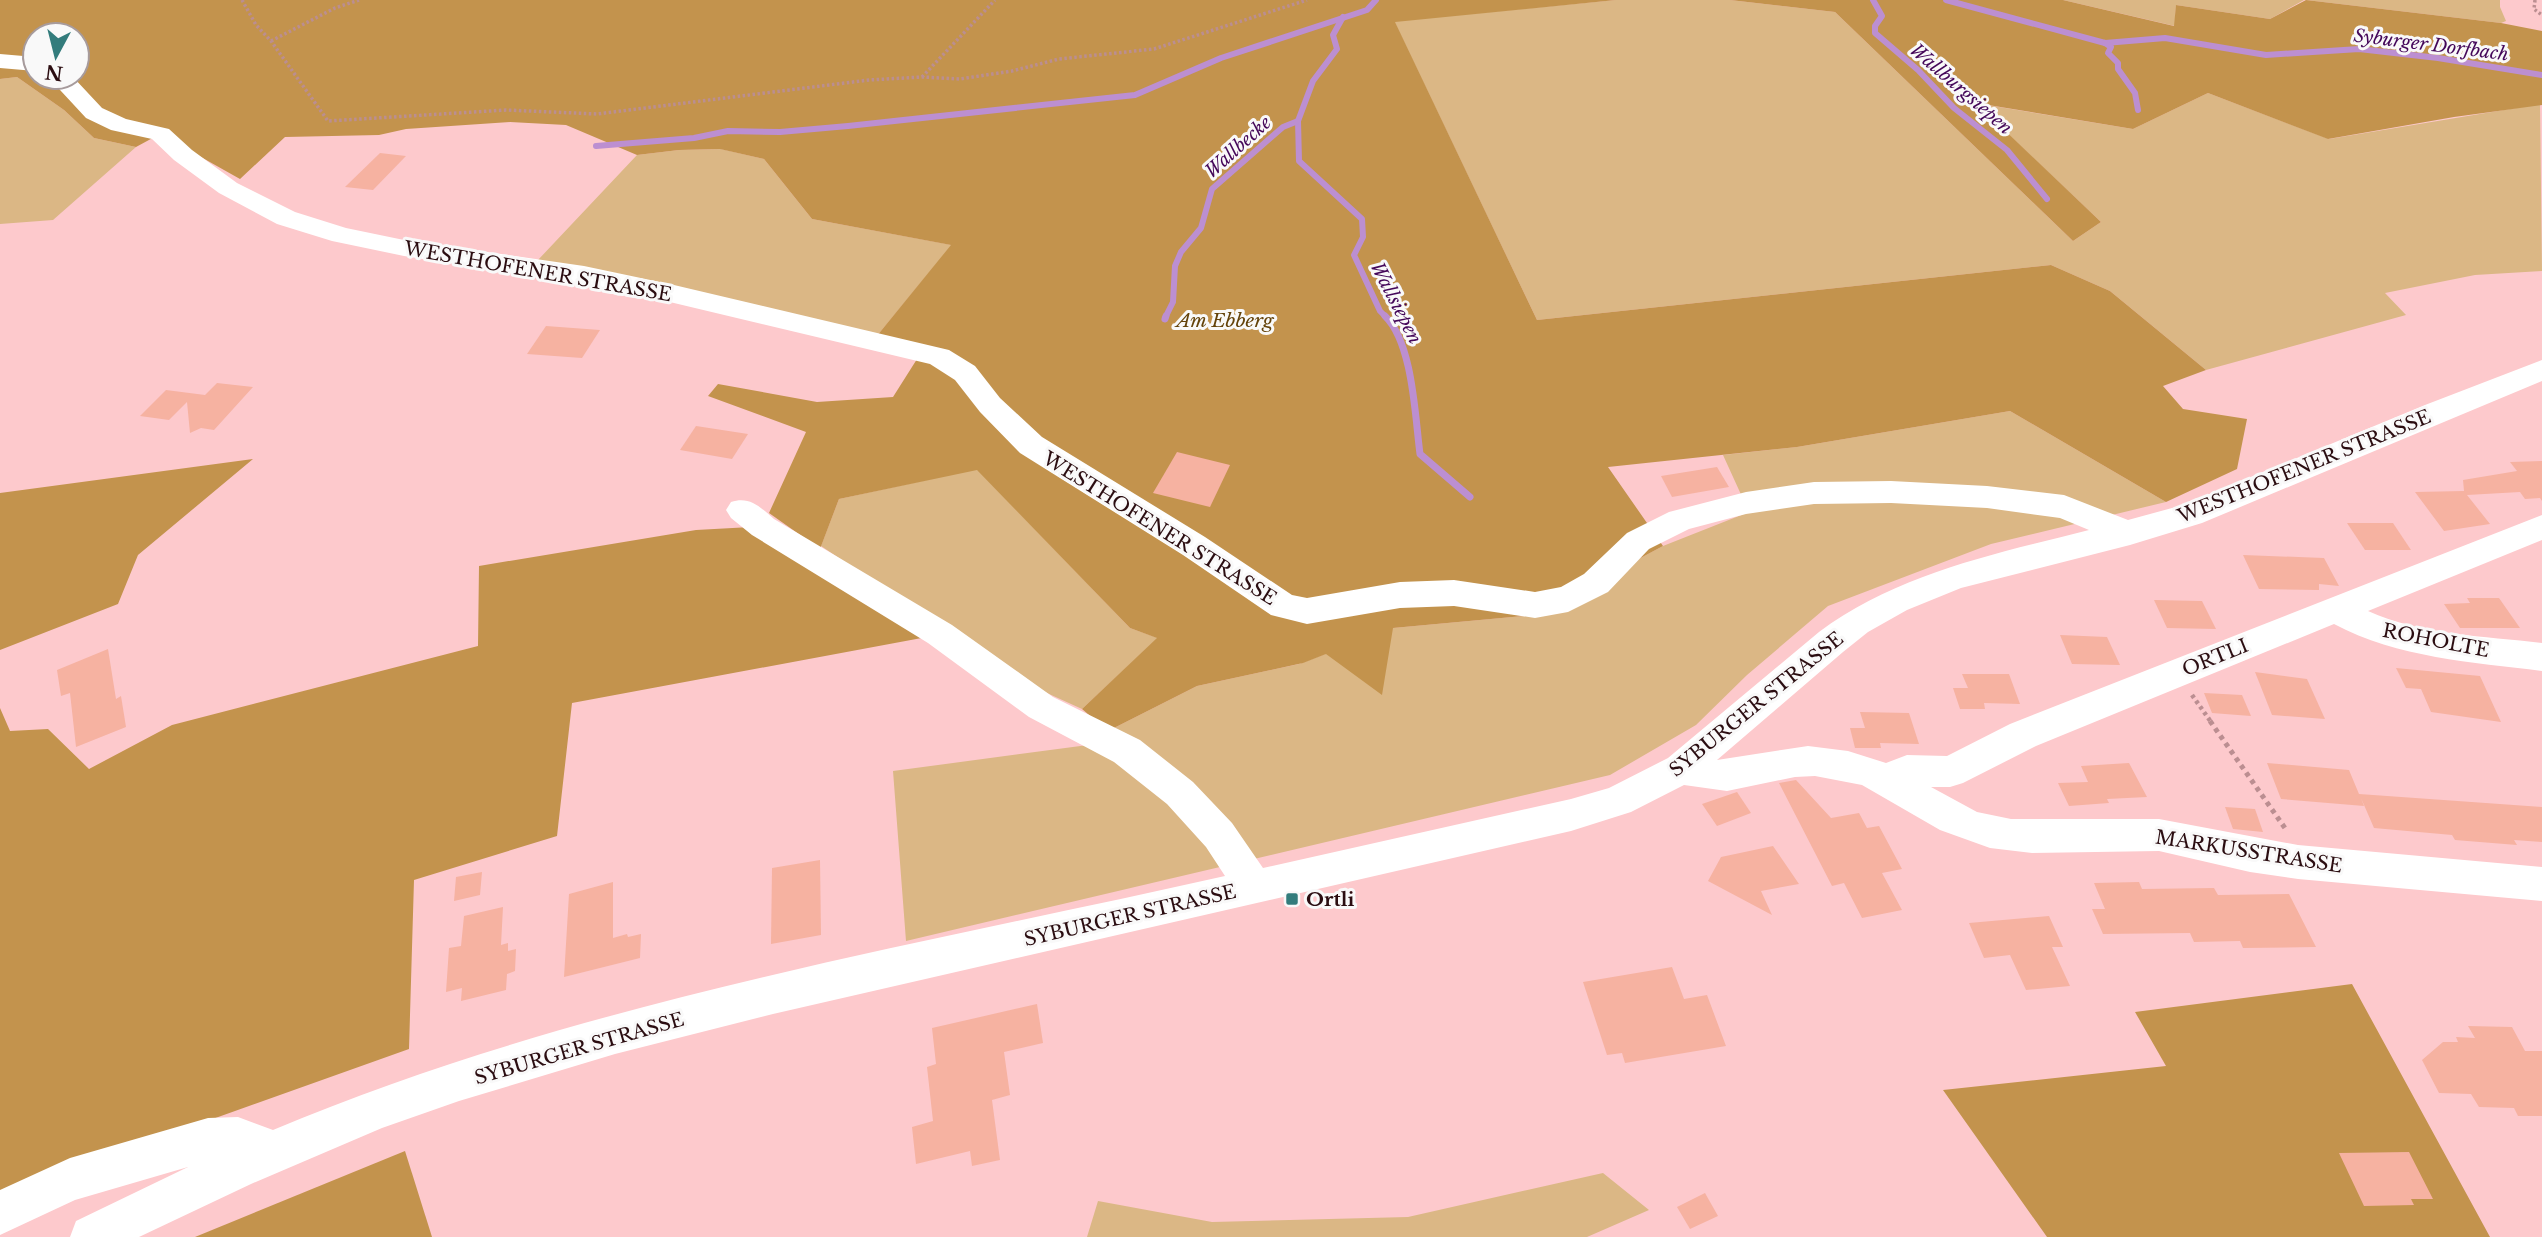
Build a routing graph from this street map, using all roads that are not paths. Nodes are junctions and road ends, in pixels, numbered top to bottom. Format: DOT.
graph roads {
  1 [pos="0,61"];
  2 [pos="21,63"];
  3 [pos="73,91"];
  4 [pos="2542,370"];
  5 [pos="742,510"];
  6 [pos="2542,527"];
  7 [pos="2130,533"];
  8 [pos="2335,609"];
  9 [pos="2542,657"];
  10 [pos="1681,769"];
  11 [pos="1882,775"];
  12 [pos="2542,884"];
  13 [pos="1254,887"];
  14 [pos="272,1151"];
  15 [pos="0,1213"];
  16 [pos="92,1237"];
  1 -- 2 [label="street"];
  3 -- 7 [label="street, WESTHOFENER STRASSE"];
  4 -- 7 [label="street, WESTHOFENER STRASSE"];
  5 -- 13 [label="street"];
  6 -- 8 [label="street, ORTLI"];
  7 -- 10 [label="street, SYBURGER STRASSE"];
  8 -- 9 [label="street, ROHOLTE"];
  8 -- 11 [label="street, ORTLI"];
  10 -- 11 [label="street, MARKUSSTRASSE"];
  10 -- 13 [label="street, SYBURGER STRASSE"];
  11 -- 12 [label="street, MARKUSSTRASSE"];
  13 -- 14 [label="street, SYBURGER STRASSE"];
  14 -- 15 [label="street"];
  14 -- 16 [label="street, SYBURGER STRASSE"];
}
